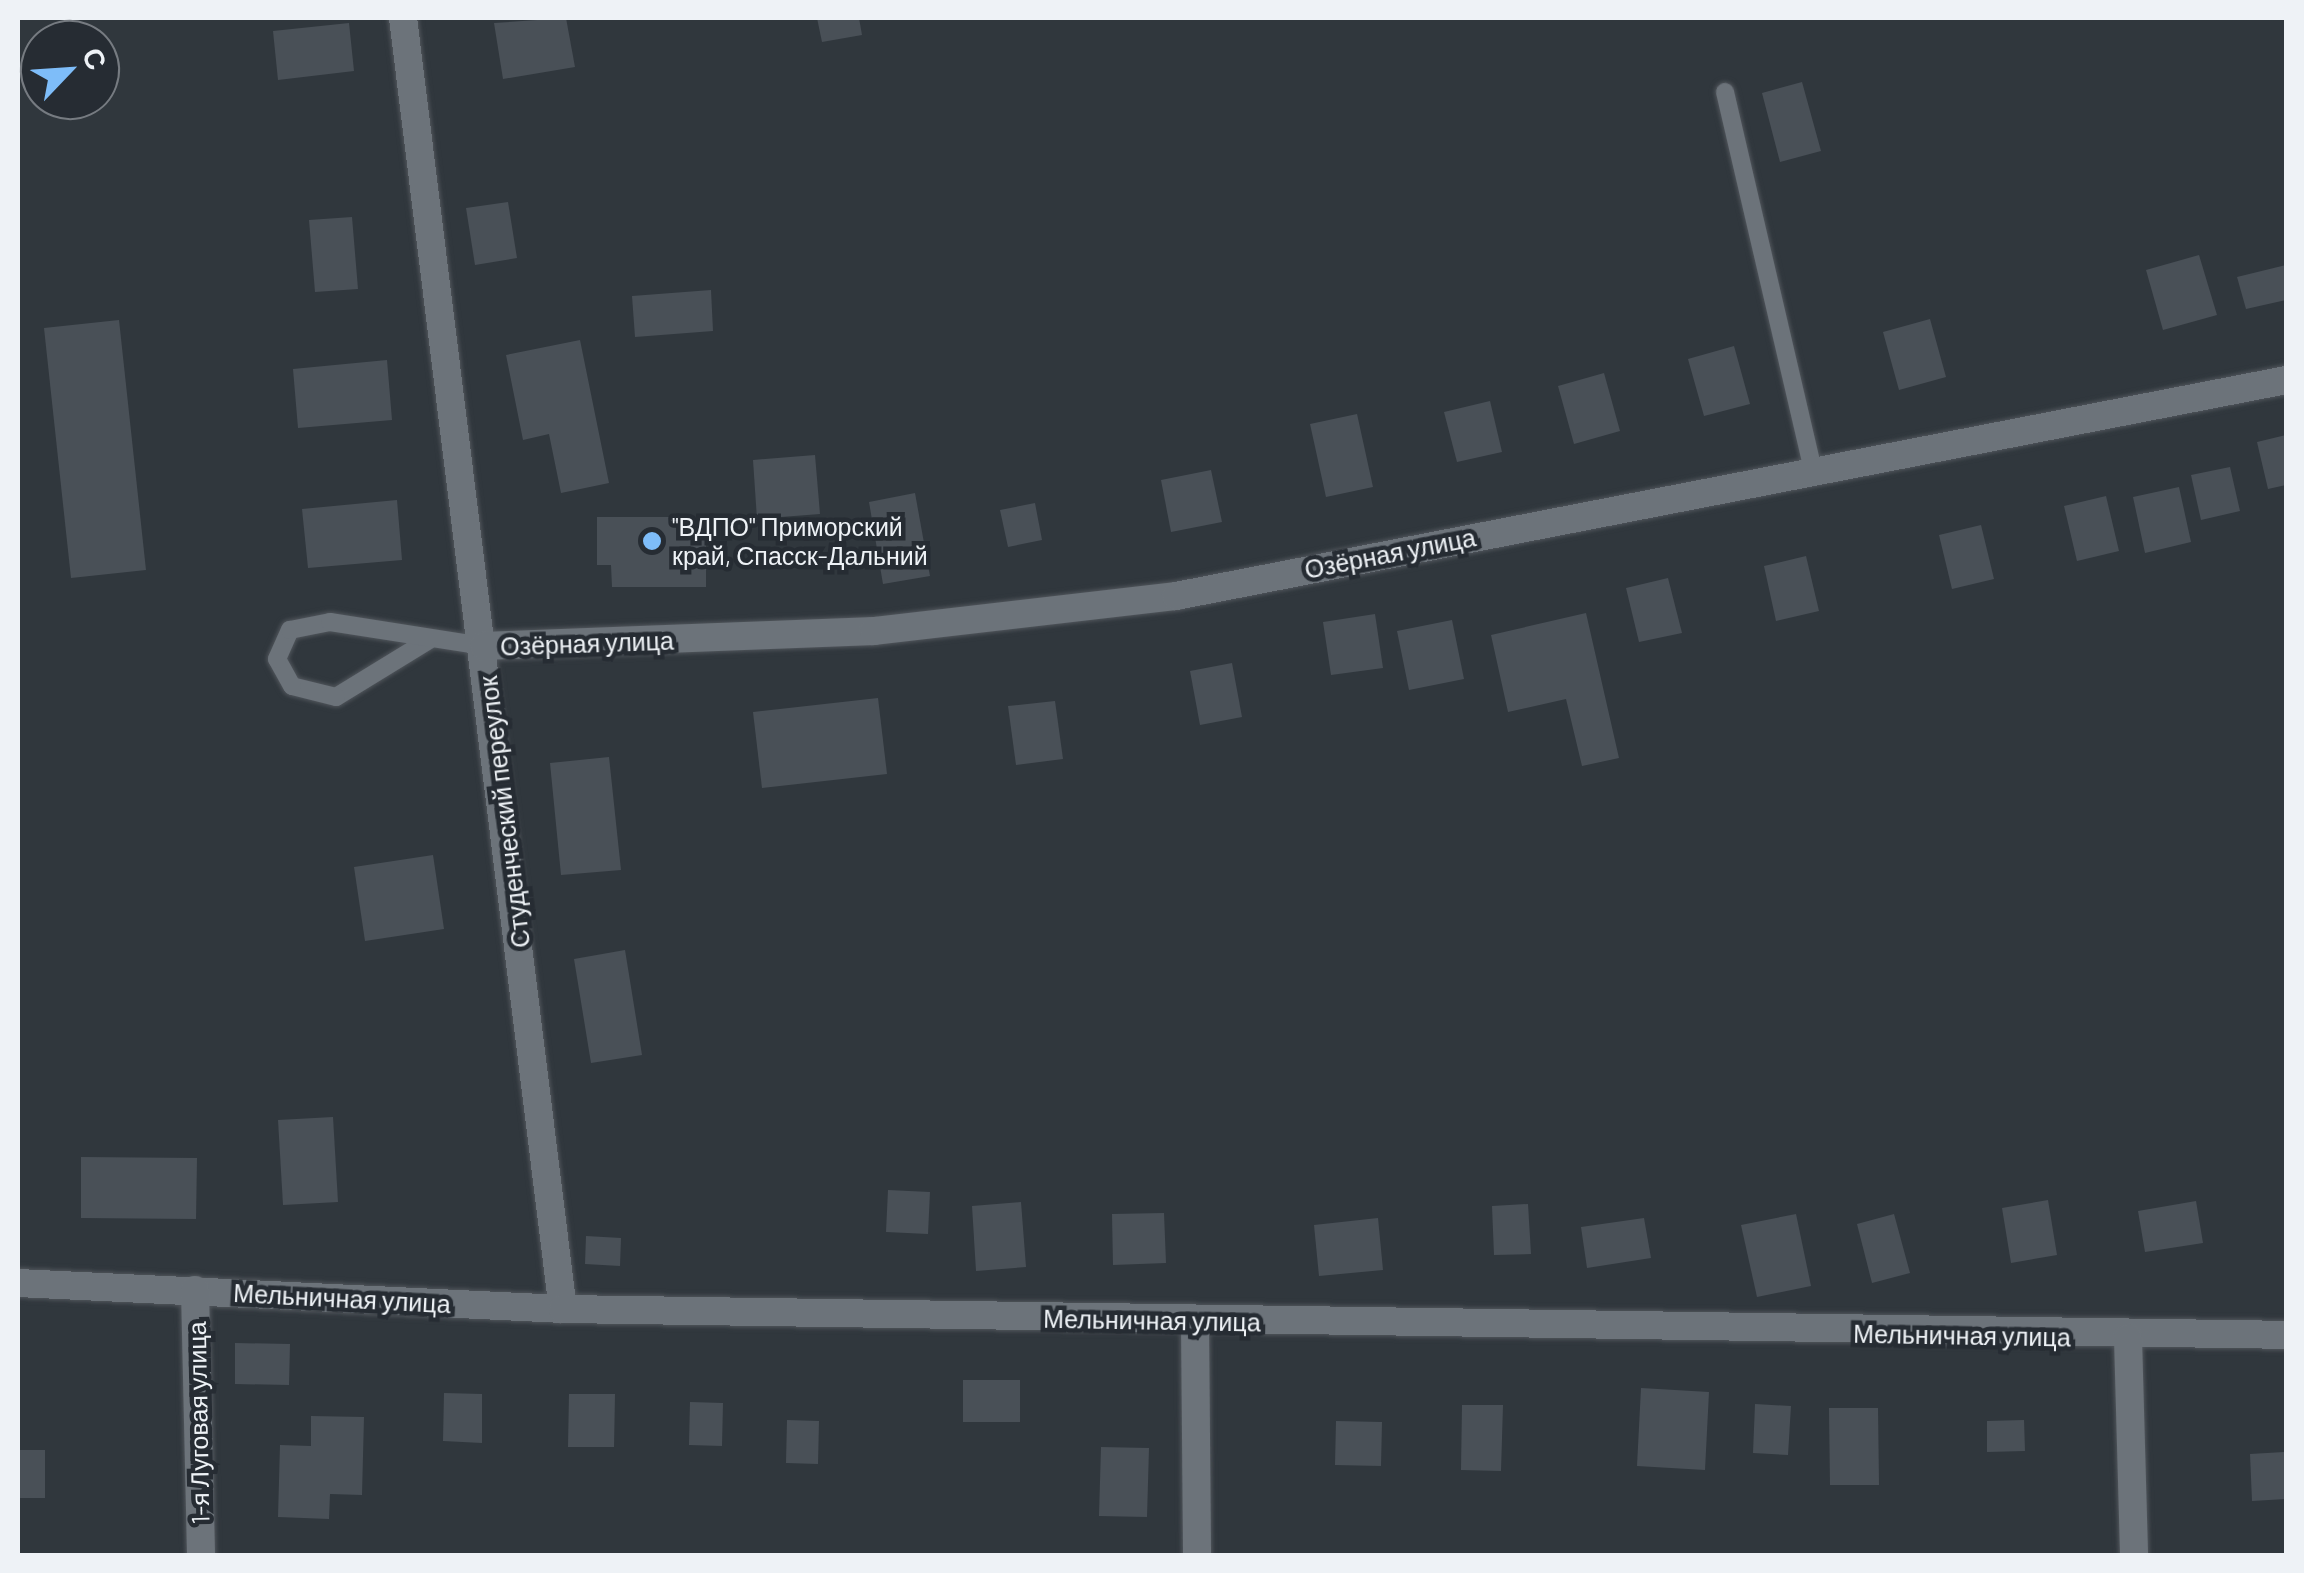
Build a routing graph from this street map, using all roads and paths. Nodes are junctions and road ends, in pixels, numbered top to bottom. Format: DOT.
graph roads {
  1 [pos="403,18"];
  2 [pos="1725,92"];
  3 [pos="2286,380"];
  4 [pos="1813,470"];
  5 [pos="429,640"];
  6 [pos="484,646"];
  7 [pos="18,1283"];
  8 [pos="196,1290"];
  9 [pos="563,1309"];
  10 [pos="1194,1320"];
  11 [pos="2286,1335"];
  12 [pos="2128,1338"];
  13 [pos="201,1556"];
  14 [pos="1197,1556"];
  15 [pos="2134,1556"];
  1 -- 6 [label="street, Студенческий переулок"];
  2 -- 4 [label="lane"];
  3 -- 4 [label="street, Озёрная улица"];
  4 -- 6 [label="street, Озёрная улица"];
  5 -- 5 [label="lane"];
  5 -- 6 [label="lane"];
  6 -- 9 [label="street, Студенческий переулок"];
  7 -- 8 [label="street, Мельничная улица"];
  8 -- 9 [label="street, Мельничная улица"];
  8 -- 13 [label="street, 1-я Луговая улица"];
  9 -- 10 [label="street, Мельничная улица"];
  10 -- 12 [label="street, Мельничная улица"];
  10 -- 14 [label="street"];
  11 -- 12 [label="street, Мельничная улица"];
  12 -- 15 [label="street"];
}
